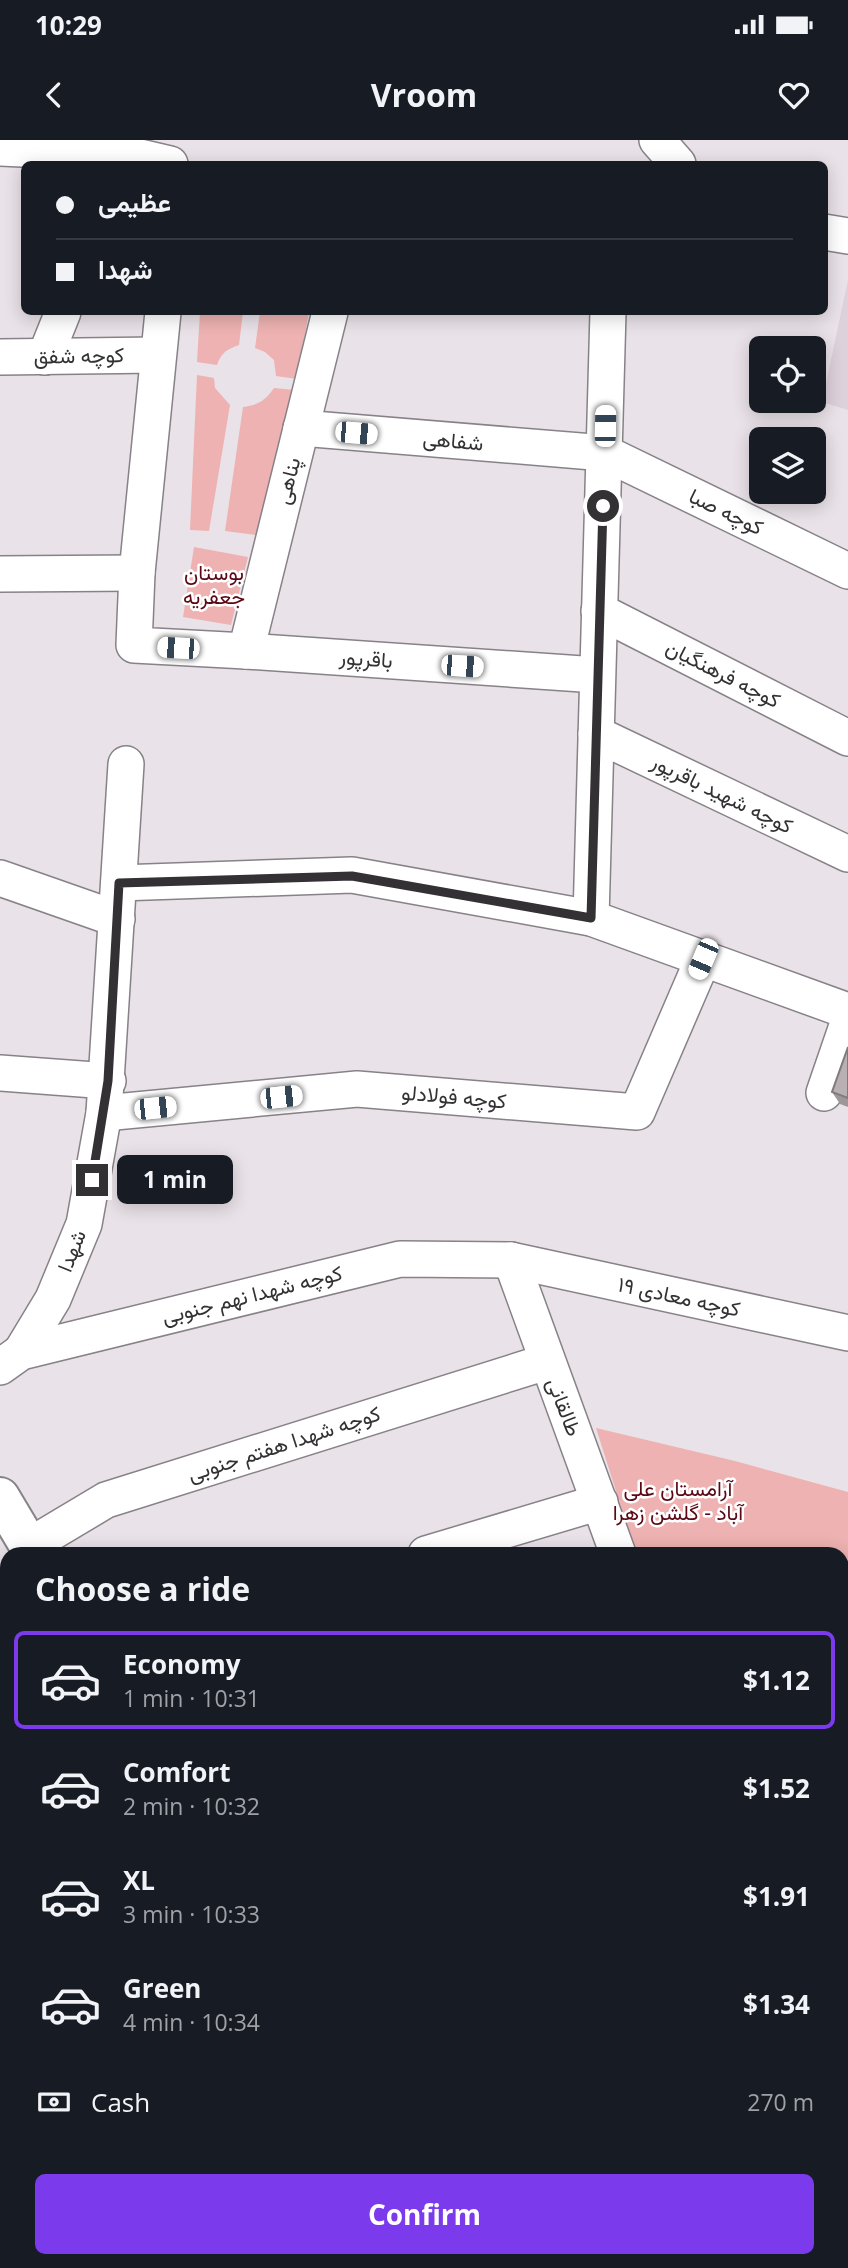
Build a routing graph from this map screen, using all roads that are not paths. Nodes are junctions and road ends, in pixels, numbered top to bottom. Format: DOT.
graph roads {
  1 [pos="176,140"];
  2 [pos="657,140"];
  3 [pos="0,148"];
  4 [pos="125,159"];
  5 [pos="143,161"];
  6 [pos="176,161"];
  7 [pos="675,161"];
  8 [pos="828,233"];
  9 [pos="848,236"];
  10 [pos="62,315"];
  11 [pos="163,315"];
  12 [pos="329,315"];
  13 [pos="608,315"];
  14 [pos="159,355"];
  15 [pos="0,357"];
  16 [pos="45,357"];
  17 [pos="301,428"];
  18 [pos="605,453"];
  19 [pos="848,571"];
  20 [pos="137,573"];
  21 [pos="0,574"];
  22 [pos="599,611"];
  23 [pos="246,651"];
  24 [pos="597,675"];
  25 [pos="596,734"];
  26 [pos="848,737"];
  27 [pos="126,764"];
  28 [pos="848,854"];
  29 [pos="0,878"];
  30 [pos="119,883"];
  31 [pos="591,918"];
  32 [pos="117,919"];
  33 [pos="703,959"];
  34 [pos="848,1011"];
  35 [pos="848,1023"];
  36 [pos="0,1073"];
  37 [pos="824,1093"];
  38 [pos="106,1097"];
  39 [pos="511,1260"];
  40 [pos="848,1333"];
  41 [pos="10,1359"];
  42 [pos="547,1362"];
  43 [pos="0,1497"];
  44 [pos="600,1502"];
  45 [pos="30,1547"];
  46 [pos="36,1547"];
  47 [pos="449,1547"];
  48 [pos="616,1547"];
  1 -- 6 [label="street"];
  2 -- 7 [label="street"];
  3 -- 4 [label="street"];
  4 -- 5 [label="street"];
  8 -- 9 [label="street"];
  10 -- 16 [label="street"];
  11 -- 14 [label="street"];
  12 -- 17 [label="street, پناهی"];
  13 -- 18 [label="street"];
  14 -- 16 [label="street, کوچه شفق"];
  14 -- 20 [label="street"];
  15 -- 16 [label="street, کوچه شفق"];
  17 -- 18 [label="street, شفاهی"];
  17 -- 23 [label="street, پناهی"];
  18 -- 19 [label="street, کوچه صبا"];
  18 -- 22 [label="street"];
  20 -- 21 [label="street"];
  20 -- 23 [label="street, باقرپور"];
  22 -- 24 [label="street"];
  22 -- 26 [label="street, کوچه فرهنگیان"];
  23 -- 24 [label="street, باقرپور"];
  24 -- 25 [label="street"];
  25 -- 28 [label="street, کوچه شهید باقرپور"];
  25 -- 31 [label="street"];
  27 -- 30 [label="street, شهدا"];
  29 -- 32 [label="street"];
  30 -- 31 [label="street"];
  30 -- 32 [label="street, شهدا"];
  31 -- 33 [label="street"];
  32 -- 38 [label="street, شهدا"];
  33 -- 34 [label="street"];
  33 -- 38 [label="street, کوچه فولادلو"];
  35 -- 37 [label="street"];
  36 -- 38 [label="street"];
  38 -- 41 [label="street, شهدا"];
  39 -- 40 [label="street, کوچه معادی ۱۹"];
  39 -- 41 [label="street, کوچه شهدا نهم جنوبی"];
  39 -- 42 [label="street, طالقانی"];
  42 -- 44 [label="street, طالقانی"];
  42 -- 46 [label="street, کوچه شهدا هفتم جنوبی"];
  43 -- 45 [label="main road"];
  44 -- 47 [label="street"];
  44 -- 48 [label="street, طالقانی"];
}
